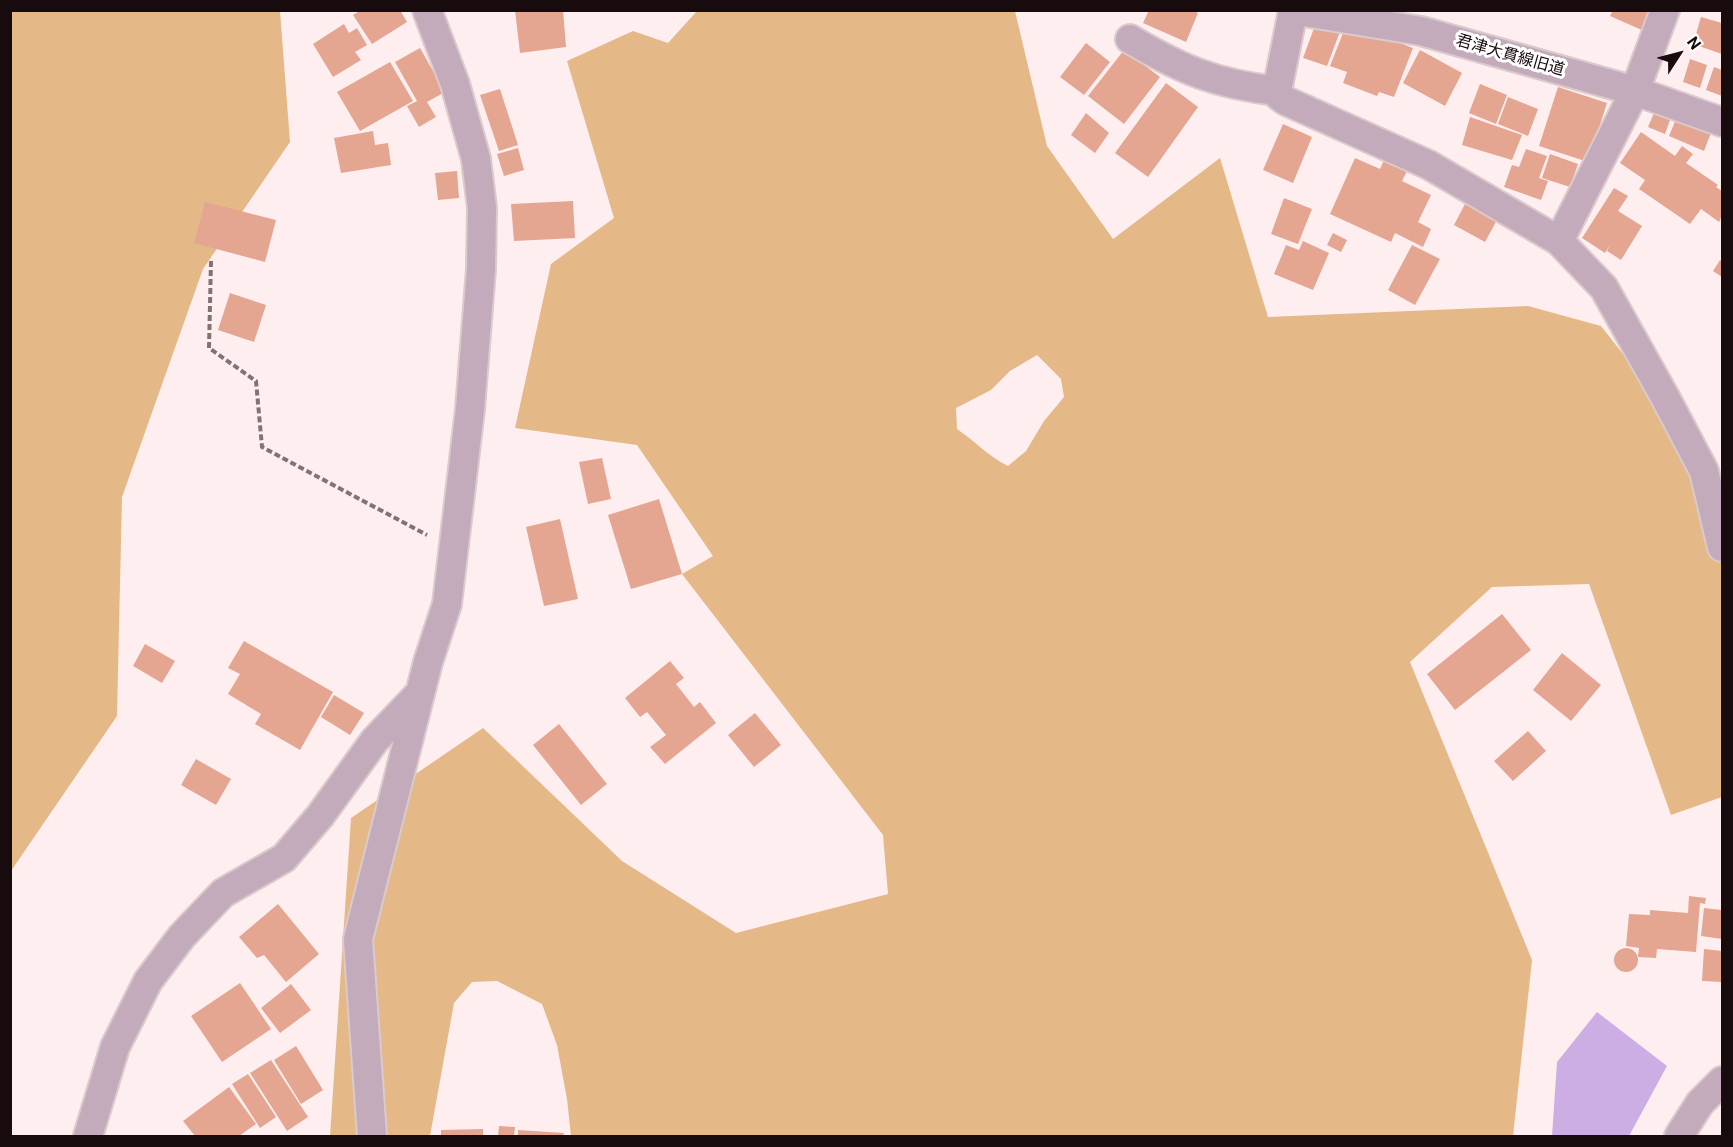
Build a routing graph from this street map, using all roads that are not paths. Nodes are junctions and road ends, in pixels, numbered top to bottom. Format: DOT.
graph roads {
  1 [pos="427,10"];
  2 [pos="1665,10"];
  3 [pos="1292,11"];
  4 [pos="1130,39"];
  5 [pos="1277,91"];
  6 [pos="1635,91"];
  7 [pos="1722,122"];
  8 [pos="1559,241"];
  9 [pos="1722,547"];
  10 [pos="419,694"];
  11 [pos="1722,1081"];
  12 [pos="88,1137"];
  13 [pos="372,1137"];
  14 [pos="1679,1137"];
  1 -- 10 [label="street"];
  2 -- 6 [label="street"];
  3 -- 5 [label="street"];
  3 -- 6 [label="street, 君津大貫線旧道"];
  4 -- 5 [label="street"];
  5 -- 8 [label="street"];
  6 -- 7 [label="street, 君津大貫線旧道"];
  6 -- 8 [label="street"];
  8 -- 9 [label="street"];
  10 -- 12 [label="street"];
  10 -- 13 [label="street"];
  11 -- 14 [label="street"];
}
